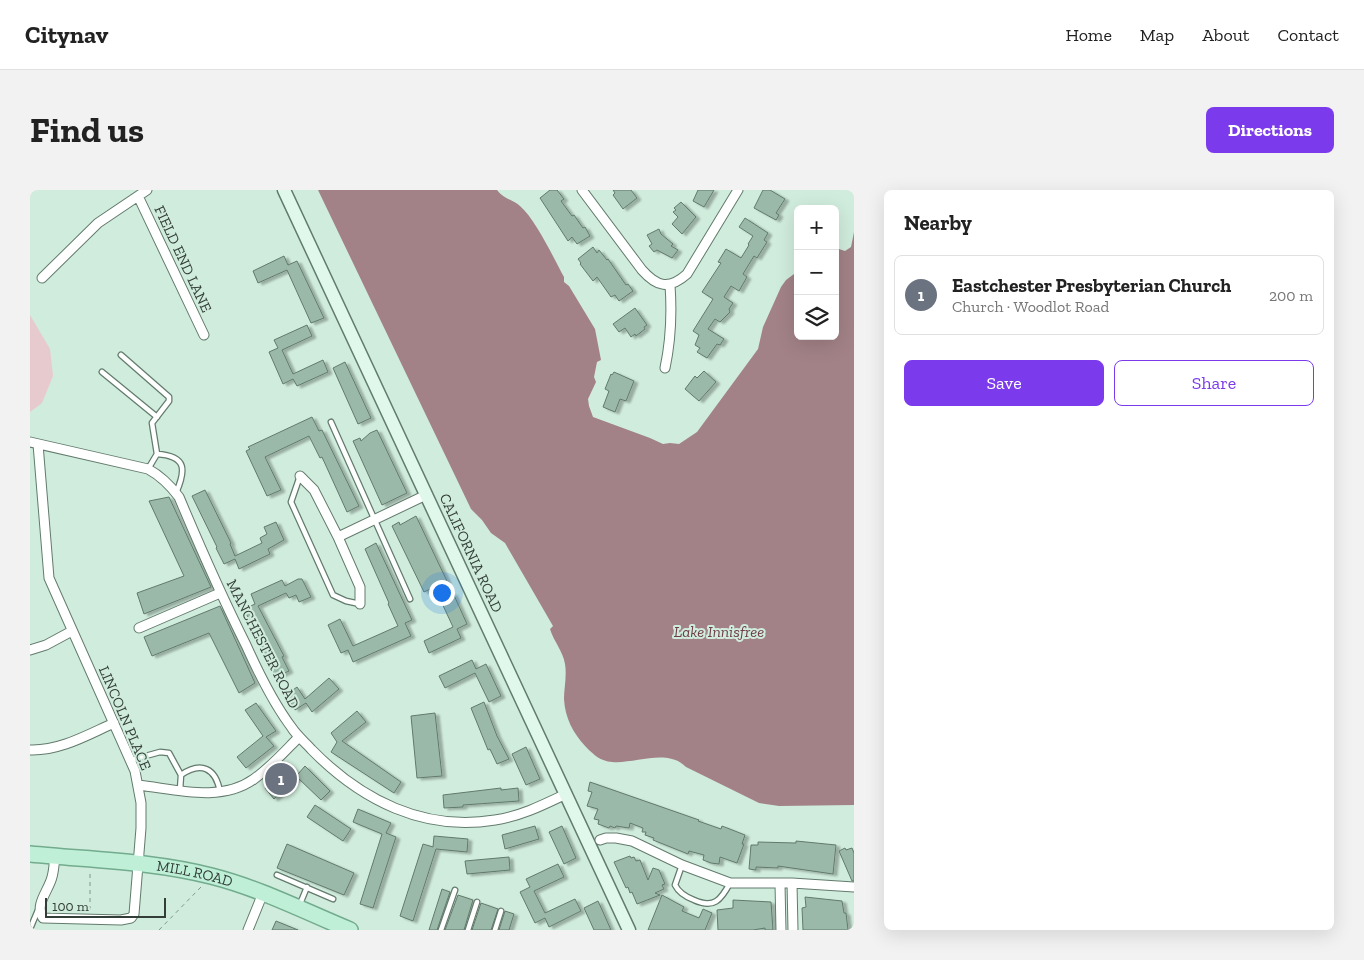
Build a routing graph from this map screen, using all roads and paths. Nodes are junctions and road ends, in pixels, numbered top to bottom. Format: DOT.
graph roads {
  1 [pos="147,190"];
  2 [pos="284,190"];
  3 [pos="582,190"];
  4 [pos="738,190"];
  5 [pos="138,196"];
  6 [pos="42,278"];
  7 [pos="670,285"];
  8 [pos="204,335"];
  9 [pos="121,355"];
  10 [pos="665,368"];
  11 [pos="102,372"];
  12 [pos="157,417"];
  13 [pos="331,422"];
  14 [pos="34,443"];
  15 [pos="158,454"];
  16 [pos="148,469"];
  17 [pos="300,476"];
  18 [pos="176,493"];
  19 [pos="426,495"];
  20 [pos="374,520"];
  21 [pos="338,537"];
  22 [pos="220,593"];
  23 [pos="410,599"];
  24 [pos="360,604"];
  25 [pos="139,628"];
  26 [pos="72,631"];
  27 [pos="30,650"];
  28 [pos="114,723"];
  29 [pos="299,736"];
  30 [pos="30,750"];
  31 [pos="131,760"];
  32 [pos="181,775"];
  33 [pos="138,785"];
  34 [pos="180,790"];
  35 [pos="220,792"];
  36 [pos="566,794"];
  37 [pos="600,840"];
  38 [pos="30,854"];
  39 [pos="55,856"];
  40 [pos="138,864"];
  41 [pos="682,866"];
  42 [pos="90,868"];
  43 [pos="277,875"];
  44 [pos="205,883"];
  45 [pos="730,883"];
  46 [pos="792,883"];
  47 [pos="780,884"];
  48 [pos="307,887"];
  49 [pos="854,887"];
  50 [pos="455,890"];
  51 [pos="263,893"];
  52 [pos="333,899"];
  53 [pos="477,902"];
  54 [pos="40,904"];
  55 [pos="298,908"];
  56 [pos="501,911"];
  57 [pos="781,914"];
  58 [pos="792,914"];
  59 [pos="90,920"];
  60 [pos="30,929"];
  61 [pos="159,930"];
  62 [pos="248,930"];
  63 [pos="348,930"];
  64 [pos="441,930"];
  65 [pos="468,930"];
  66 [pos="495,930"];
  67 [pos="629,930"];
  68 [pos="781,930"];
  69 [pos="793,930"];
  1 -- 5 [label="street"];
  2 -- 19 [label="main road, CALIFORNIA ROAD"];
  3 -- 7 [label="street"];
  4 -- 7 [label="street"];
  5 -- 6 [label="street"];
  5 -- 8 [label="street, FIELD END LANE"];
  7 -- 10 [label="street"];
  9 -- 12 [label="lane"];
  11 -- 12 [label="lane"];
  12 -- 15 [label="lane"];
  13 -- 20 [label="lane"];
  14 -- 16 [label="street"];
  14 -- 26 [label="street, LINCOLN PLACE"];
  15 -- 16 [label="lane"];
  15 -- 18 [label="lane"];
  16 -- 18 [label="street, MANCHESTER ROAD"];
  17 -- 21 [label="street"];
  17 -- 24 [label="lane"];
  18 -- 22 [label="street, MANCHESTER ROAD"];
  19 -- 20 [label="street"];
  19 -- 36 [label="main road, CALIFORNIA ROAD"];
  20 -- 21 [label="street"];
  20 -- 23 [label="lane"];
  21 -- 24 [label="street"];
  22 -- 25 [label="street"];
  22 -- 29 [label="street, MANCHESTER ROAD"];
  26 -- 27 [label="street"];
  26 -- 28 [label="street, LINCOLN PLACE"];
  28 -- 30 [label="street"];
  28 -- 31 [label="street, LINCOLN PLACE"];
  29 -- 35 [label="street"];
  29 -- 36 [label="street, MANCHESTER ROAD"];
  31 -- 32 [label="lane"];
  31 -- 33 [label="street, LINCOLN PLACE"];
  32 -- 34 [label="lane"];
  32 -- 35 [label="lane"];
  33 -- 34 [label="street"];
  33 -- 40 [label="street, LINCOLN PLACE"];
  34 -- 35 [label="street"];
  36 -- 67 [label="main road, CALIFORNIA ROAD"];
  37 -- 41 [label="street"];
  38 -- 39 [label="main road, MILL ROAD"];
  39 -- 40 [label="main road, MILL ROAD"];
  39 -- 54 [label="street"];
  40 -- 51 [label="main road, MILL ROAD"];
  40 -- 59 [label="street, LINCOLN PLACE"];
  41 -- 45 [label="street"];
  41 -- 45 [label="lane"];
  42 -- 59 [label="path"];
  43 -- 48 [label="lane"];
  44 -- 61 [label="path"];
  45 -- 47 [label="street"];
  46 -- 47 [label="street"];
  46 -- 49 [label="street"];
  46 -- 58 [label="street"];
  47 -- 57 [label="street"];
  48 -- 52 [label="lane"];
  48 -- 55 [label="lane"];
  50 -- 64 [label="lane"];
  51 -- 55 [label="main road, MILL ROAD"];
  51 -- 62 [label="street"];
  53 -- 65 [label="lane"];
  54 -- 59 [label="street, LINCOLN PLACE"];
  54 -- 60 [label="lane"];
  55 -- 63 [label="main road, MILL ROAD"];
  56 -- 66 [label="lane"];
  57 -- 58 [label="street"];
  57 -- 68 [label="street"];
  58 -- 69 [label="street"];
}
